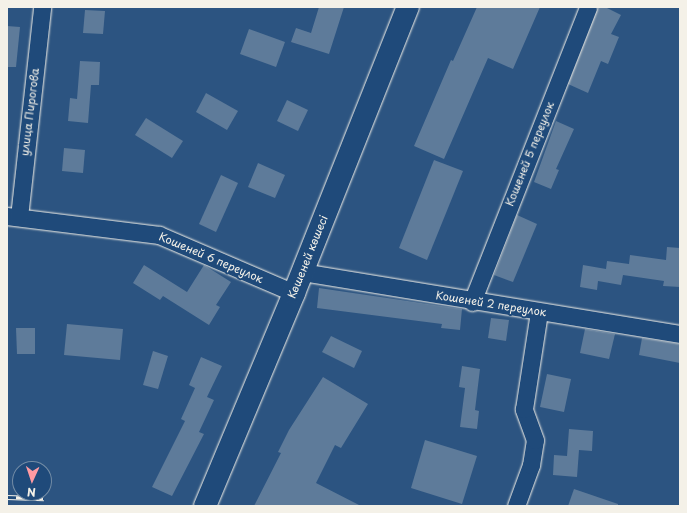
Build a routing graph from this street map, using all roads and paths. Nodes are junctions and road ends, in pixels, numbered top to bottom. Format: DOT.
graph roads {
  1 [pos="42,7"];
  2 [pos="408,7"];
  3 [pos="588,7"];
  4 [pos="13,216"];
  5 [pos="302,272"];
  6 [pos="294,293"];
  7 [pos="472,302"];
  8 [pos="539,312"];
  9 [pos="680,334"];
  10 [pos="205,506"];
  11 [pos="516,506"];
  1 -- 4 [label="street, улица Пирогова"];
  2 -- 5 [label="main road, Көшеней көшесі"];
  3 -- 7 [label="street, Кошеней 5 переулок"];
  4 -- 6 [label="street, Кошеней 6 переулок"];
  5 -- 6 [label="main road, Көшеней көшесі"];
  5 -- 7 [label="street, Кошеней 2 переулок"];
  6 -- 10 [label="main road, Көшеней көшесі"];
  7 -- 8 [label="street, Кошеней 2 переулок"];
  8 -- 9 [label="street, Кошеней 2 переулок"];
  8 -- 11 [label="street"];
}
